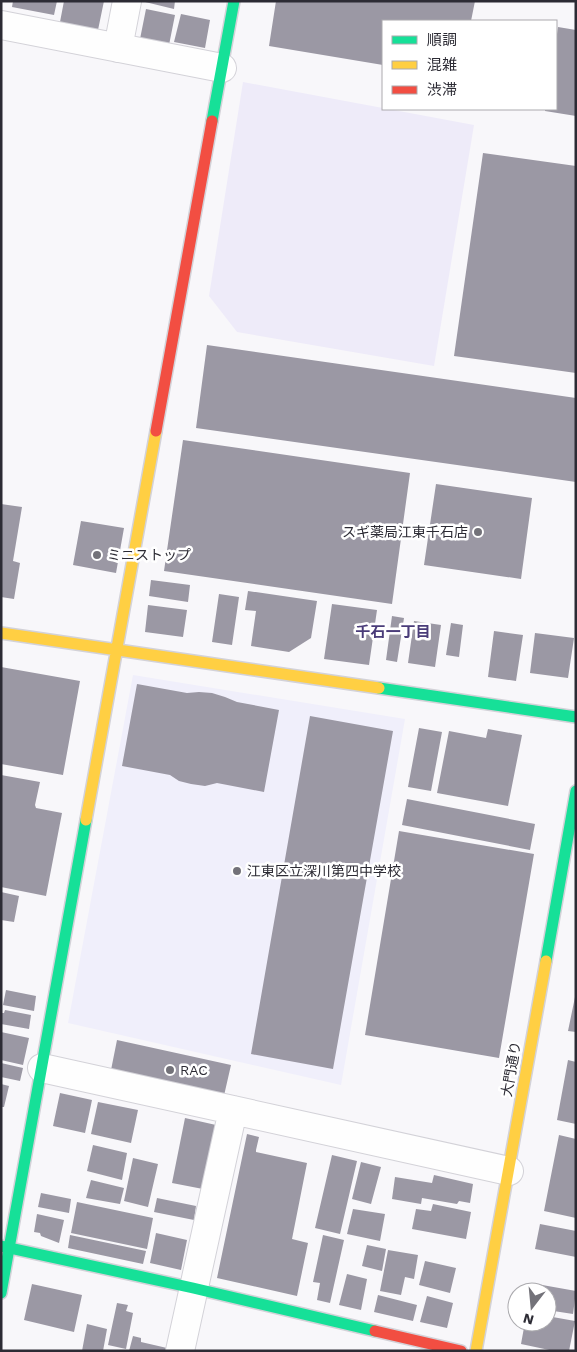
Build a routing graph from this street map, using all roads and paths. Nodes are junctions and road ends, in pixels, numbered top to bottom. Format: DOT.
graph roads {
  1 [pos="127,1"];
  2 [pos="234,1"];
  3 [pos="1,25"];
  4 [pos="118,48"];
  5 [pos="222,68"];
  6 [pos="1,633"];
  7 [pos="116,650"];
  8 [pos="576,717"];
  9 [pos="576,792"];
  10 [pos="42,1068"];
  11 [pos="233,1110"];
  12 [pos="508,1171"];
  13 [pos="5,1247"];
  14 [pos="193,1288"];
  15 [pos="1,1293"];
  16 [pos="180,1351"];
  17 [pos="461,1351"];
  18 [pos="476,1351"];
  1 -- 4 [label="street"];
  2 -- 5 [label="street"];
  3 -- 4 [label="street"];
  4 -- 5 [label="street"];
  5 -- 7 [label="street"];
  6 -- 7 [label="street"];
  7 -- 8 [label="street"];
  7 -- 10 [label="street"];
  9 -- 12 [label="street, 大門通り"];
  10 -- 11 [label="street"];
  10 -- 13 [label="street"];
  11 -- 12 [label="street"];
  11 -- 14 [label="street"];
  12 -- 18 [label="street, 大門通り"];
  13 -- 14 [label="street"];
  13 -- 15 [label="street"];
  14 -- 16 [label="street"];
  14 -- 17 [label="street"];
}
